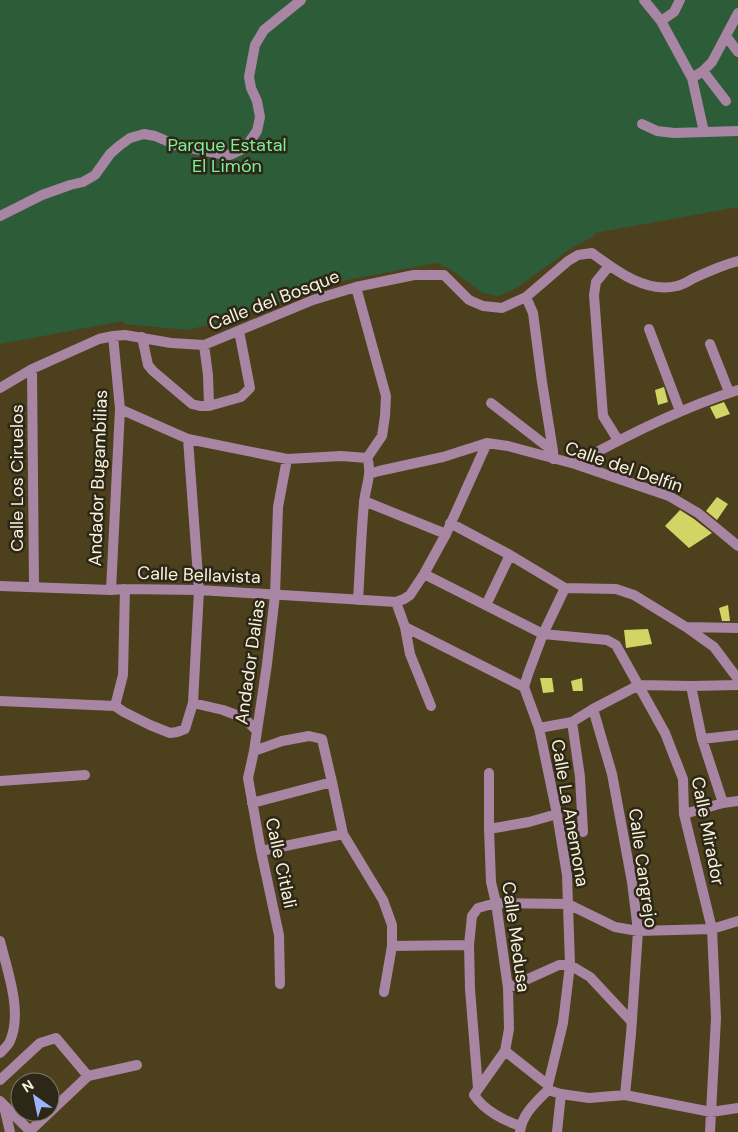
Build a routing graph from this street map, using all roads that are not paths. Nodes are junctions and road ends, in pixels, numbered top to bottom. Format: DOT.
graph roads {
  1 [pos="301,0"];
  2 [pos="644,0"];
  3 [pos="680,0"];
  4 [pos="738,13"];
  5 [pos="661,20"];
  6 [pos="726,36"];
  7 [pos="738,52"];
  8 [pos="703,71"];
  9 [pos="692,78"];
  10 [pos="726,101"];
  11 [pos="642,124"];
  12 [pos="738,131"];
  13 [pos="704,132"];
  14 [pos="0,216"];
  15 [pos="738,261"];
  16 [pos="609,266"];
  17 [pos="356,287"];
  18 [pos="526,297"];
  19 [pos="649,330"];
  20 [pos="238,331"];
  21 [pos="114,336"];
  22 [pos="142,337"];
  23 [pos="710,344"];
  24 [pos="204,345"];
  25 [pos="32,369"];
  26 [pos="0,388"];
  27 [pos="734,391"];
  28 [pos="491,403"];
  29 [pos="209,406"];
  30 [pos="120,408"];
  31 [pos="680,411"];
  32 [pos="188,439"];
  33 [pos="618,440"];
  34 [pos="487,444"];
  35 [pos="553,455"];
  36 [pos="287,459"];
  37 [pos="368,460"];
  38 [pos="575,464"];
  39 [pos="369,474"];
  40 [pos="364,501"];
  41 [pos="450,524"];
  42 [pos="446,534"];
  43 [pos="738,546"];
  44 [pos="510,556"];
  45 [pos="424,574"];
  46 [pos="0,586"];
  47 [pos="34,587"];
  48 [pos="565,588"];
  49 [pos="125,589"];
  50 [pos="111,590"];
  51 [pos="199,590"];
  52 [pos="275,595"];
  53 [pos="358,600"];
  54 [pos="396,602"];
  55 [pos="486,605"];
  56 [pos="405,626"];
  57 [pos="686,627"];
  58 [pos="738,628"];
  59 [pos="544,634"];
  60 [pos="738,679"];
  61 [pos="738,684"];
  62 [pos="639,685"];
  63 [pos="691,686"];
  64 [pos="524,687"];
  65 [pos="0,701"];
  66 [pos="193,703"];
  67 [pos="115,706"];
  68 [pos="431,706"];
  69 [pos="593,709"];
  70 [pos="572,722"];
  71 [pos="539,728"];
  72 [pos="257,730"];
  73 [pos="738,735"];
  74 [pos="702,739"];
  75 [pos="254,751"];
  76 [pos="489,773"];
  77 [pos="85,775"];
  78 [pos="0,781"];
  79 [pos="332,782"];
  80 [pos="738,801"];
  81 [pos="252,803"];
  82 [pos="723,803"];
  83 [pos="557,814"];
  84 [pos="684,814"];
  85 [pos="489,829"];
  86 [pos="583,832"];
  87 [pos="343,834"];
  88 [pos="261,852"];
  89 [pos="496,903"];
  90 [pos="568,904"];
  91 [pos="738,921"];
  92 [pos="712,930"];
  93 [pos="638,931"];
  94 [pos="0,941"];
  95 [pos="469,944"];
  96 [pos="392,946"];
  97 [pos="570,965"];
  98 [pos="280,984"];
  99 [pos="508,988"];
  100 [pos="384,992"];
  101 [pos="632,1022"];
  102 [pos="505,1051"];
  103 [pos="0,1054"];
  104 [pos="137,1065"];
  105 [pos="88,1076"];
  106 [pos="0,1080"];
  107 [pos="548,1087"];
  108 [pos="476,1092"];
  109 [pos="562,1094"];
  110 [pos="625,1095"];
  111 [pos="2,1103"];
  112 [pos="738,1108"];
  113 [pos="711,1112"];
  114 [pos="520,1129"];
  115 [pos="10,1132"];
  116 [pos="31,1132"];
  117 [pos="556,1132"];
  118 [pos="710,1132"];
  1 -- 14 [label="street"];
  2 -- 5 [label="street"];
  3 -- 5 [label="street"];
  4 -- 6 [label="street"];
  5 -- 9 [label="street"];
  6 -- 7 [label="street"];
  6 -- 8 [label="street"];
  8 -- 9 [label="street"];
  8 -- 10 [label="street"];
  9 -- 13 [label="street"];
  11 -- 13 [label="street"];
  12 -- 13 [label="street"];
  15 -- 16 [label="street, Calle del Bosque"];
  16 -- 18 [label="street, Calle del Bosque"];
  16 -- 33 [label="street"];
  17 -- 18 [label="street, Calle del Bosque"];
  17 -- 20 [label="street, Calle del Bosque"];
  17 -- 37 [label="street"];
  18 -- 35 [label="street"];
  19 -- 31 [label="street"];
  20 -- 24 [label="street, Calle del Bosque"];
  20 -- 29 [label="street"];
  21 -- 22 [label="street, Calle del Bosque"];
  21 -- 25 [label="street, Calle del Bosque"];
  21 -- 30 [label="street, Andador Bugambilias"];
  22 -- 24 [label="street, Calle del Bosque"];
  22 -- 29 [label="street"];
  23 -- 27 [label="street"];
  24 -- 29 [label="street"];
  25 -- 26 [label="street, Calle del Bosque"];
  25 -- 47 [label="street, Calle Los Ciruelos"];
  27 -- 31 [label="street"];
  28 -- 35 [label="street"];
  30 -- 32 [label="street"];
  30 -- 50 [label="street, Andador Bugambilias"];
  31 -- 33 [label="street"];
  32 -- 36 [label="street"];
  32 -- 51 [label="street"];
  33 -- 38 [label="street"];
  34 -- 35 [label="street, Calle del Delfín"];
  34 -- 39 [label="street"];
  34 -- 41 [label="street"];
  35 -- 38 [label="street, Calle del Delfín"];
  36 -- 37 [label="street"];
  36 -- 52 [label="street, Andador Dalias"];
  37 -- 39 [label="street"];
  38 -- 43 [label="street, Calle del Delfín"];
  39 -- 40 [label="street"];
  40 -- 42 [label="street"];
  40 -- 53 [label="street"];
  41 -- 42 [label="street"];
  41 -- 44 [label="street"];
  42 -- 45 [label="street"];
  44 -- 48 [label="street"];
  44 -- 55 [label="street"];
  45 -- 54 [label="street"];
  45 -- 55 [label="street"];
  46 -- 47 [label="street, Calle Bellavista"];
  47 -- 50 [label="street, Calle Bellavista"];
  48 -- 57 [label="street"];
  48 -- 59 [label="street"];
  49 -- 50 [label="street, Calle Bellavista"];
  49 -- 51 [label="street, Calle Bellavista"];
  49 -- 67 [label="street"];
  51 -- 52 [label="street, Calle Bellavista"];
  51 -- 66 [label="street"];
  52 -- 53 [label="street, Calle Bellavista"];
  52 -- 72 [label="street, Andador Dalias"];
  53 -- 54 [label="street, Calle Bellavista"];
  54 -- 56 [label="street"];
  55 -- 59 [label="street"];
  56 -- 64 [label="street"];
  56 -- 68 [label="street"];
  57 -- 58 [label="street"];
  57 -- 60 [label="street"];
  59 -- 62 [label="street, Calle Mirador"];
  59 -- 64 [label="street"];
  61 -- 63 [label="street"];
  62 -- 63 [label="street"];
  62 -- 69 [label="street"];
  62 -- 84 [label="street, Calle Mirador"];
  63 -- 74 [label="street"];
  64 -- 71 [label="street, Calle La Anemona"];
  65 -- 67 [label="street"];
  66 -- 67 [label="street"];
  66 -- 72 [label="street"];
  69 -- 70 [label="street"];
  69 -- 93 [label="street, Calle Cangrejo"];
  70 -- 71 [label="street"];
  70 -- 86 [label="street"];
  71 -- 83 [label="street, Calle La Anemona"];
  72 -- 75 [label="street, Andador Dalias"];
  73 -- 74 [label="street"];
  74 -- 82 [label="street"];
  75 -- 79 [label="street"];
  75 -- 81 [label="street, Calle Citlali"];
  76 -- 85 [label="street, Calle Medusa"];
  77 -- 78 [label="street"];
  79 -- 81 [label="street"];
  79 -- 87 [label="street"];
  80 -- 82 [label="street"];
  81 -- 88 [label="street, Calle Citlali"];
  82 -- 84 [label="street"];
  83 -- 85 [label="street"];
  83 -- 90 [label="street, Calle La Anemona"];
  84 -- 92 [label="street, Calle Mirador"];
  85 -- 89 [label="street, Calle Medusa"];
  87 -- 88 [label="street"];
  87 -- 96 [label="street"];
  88 -- 98 [label="street, Calle Citlali"];
  89 -- 90 [label="street"];
  89 -- 95 [label="street"];
  89 -- 99 [label="street, Calle Medusa"];
  90 -- 93 [label="street"];
  90 -- 97 [label="street, Calle La Anemona"];
  91 -- 92 [label="street"];
  92 -- 93 [label="street"];
  92 -- 113 [label="street, Calle Mirador"];
  93 -- 101 [label="street, Calle Cangrejo"];
  94 -- 103 [label="street"];
  95 -- 96 [label="street"];
  95 -- 108 [label="street"];
  96 -- 100 [label="street"];
  97 -- 99 [label="street"];
  97 -- 101 [label="street"];
  97 -- 107 [label="street, Calle La Anemona"];
  99 -- 102 [label="street, Calle Medusa"];
  101 -- 110 [label="street, Calle Cangrejo"];
  102 -- 107 [label="street"];
  102 -- 108 [label="street, Calle Medusa"];
  104 -- 105 [label="street"];
  105 -- 106 [label="street"];
  105 -- 116 [label="street"];
  107 -- 109 [label="street"];
  107 -- 114 [label="street, Calle La Anemona"];
  108 -- 114 [label="street"];
  109 -- 110 [label="street"];
  109 -- 117 [label="street"];
  110 -- 113 [label="street"];
  111 -- 115 [label="street"];
  111 -- 116 [label="street"];
  112 -- 113 [label="street"];
  113 -- 118 [label="street, Calle Mirador"];
}
